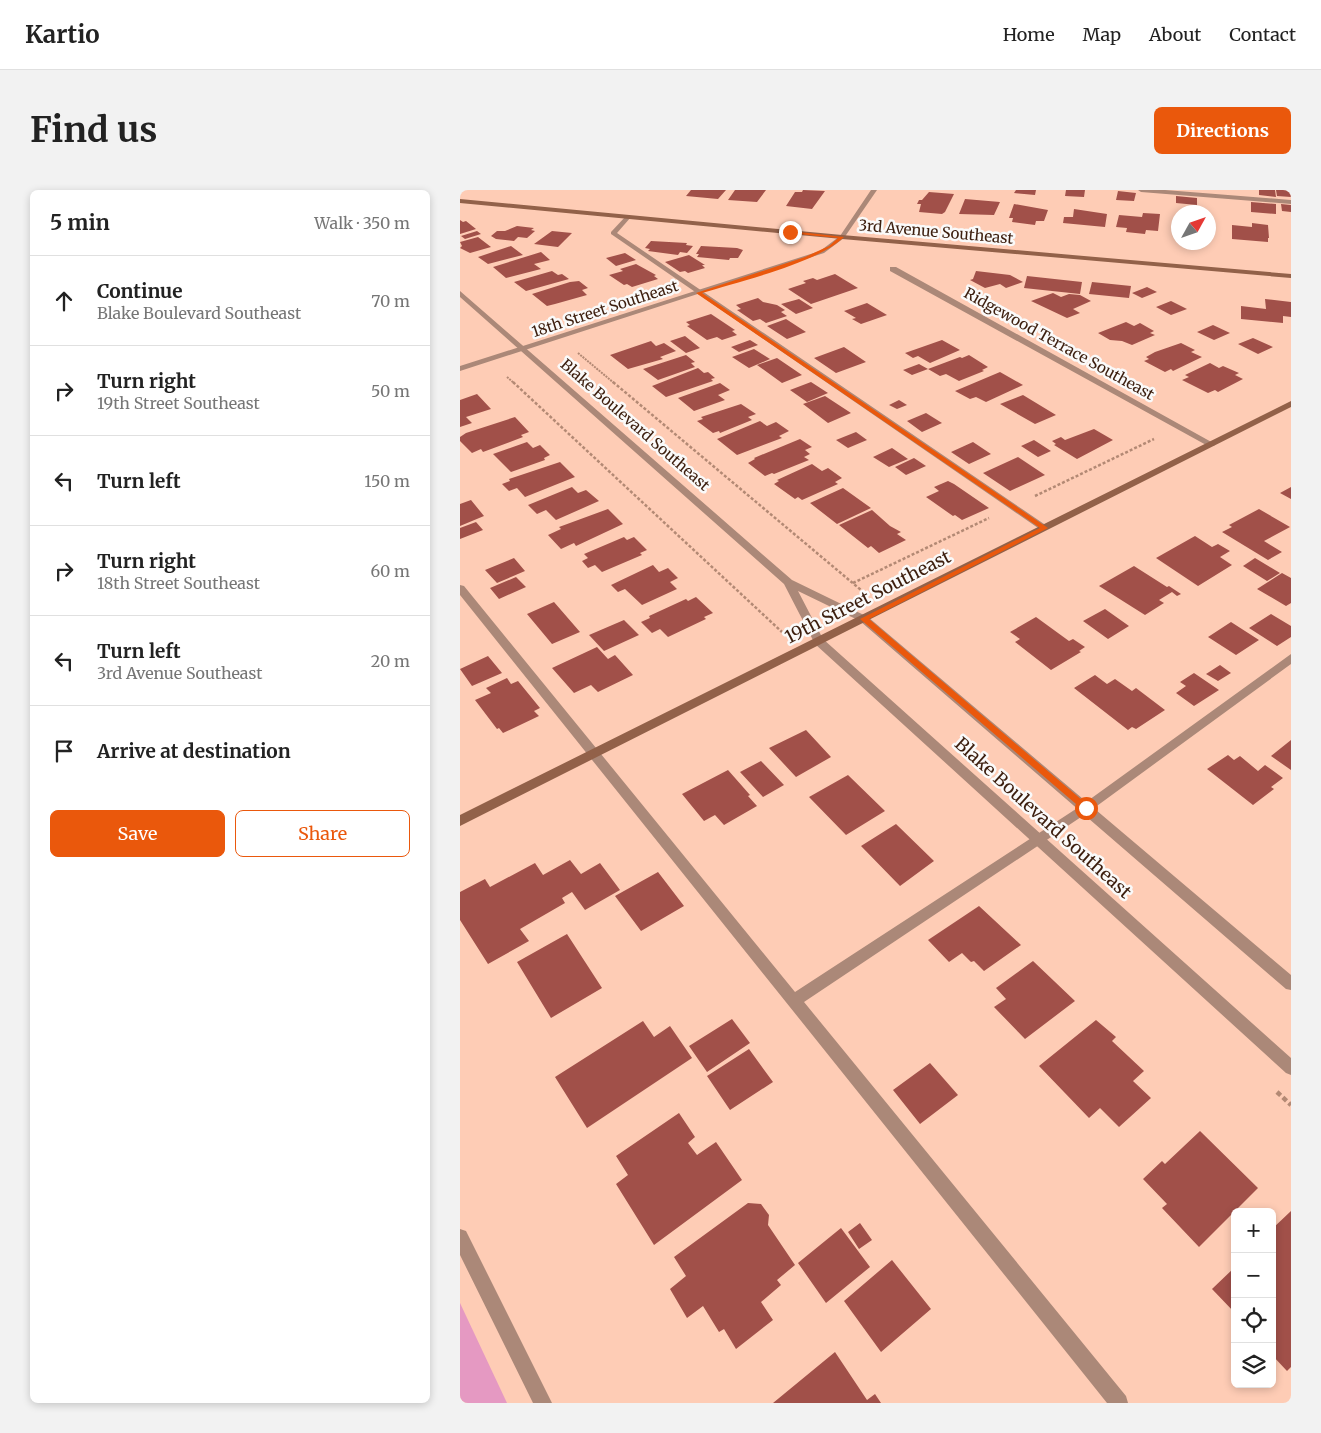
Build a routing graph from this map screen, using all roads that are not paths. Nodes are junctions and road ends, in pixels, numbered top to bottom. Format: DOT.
graph roads {
  1 [pos="874,190"];
  2 [pos="1140,190"];
  3 [pos="460,201"];
  4 [pos="1291,202"];
  5 [pos="628,217"];
  6 [pos="842,237"];
  7 [pos="893,269"];
  8 [pos="1291,276"];
  9 [pos="460,293"];
  10 [pos="699,293"];
  11 [pos="523,349"];
  12 [pos="460,369"];
  13 [pos="1291,404"];
  14 [pos="1211,444"];
  15 [pos="1044,528"];
  16 [pos="788,582"];
  17 [pos="460,588"];
  18 [pos="864,619"];
  19 [pos="819,641"];
  20 [pos="1291,658"];
  21 [pos="594,754"];
  22 [pos="1086,808"];
  23 [pos="460,821"];
  24 [pos="1038,840"];
  25 [pos="1291,984"];
  26 [pos="794,1001"];
  27 [pos="1291,1068"];
  28 [pos="460,1237"];
  29 [pos="543,1403"];
  30 [pos="1119,1403"];
  1 -- 6 [label="street, 18th Street Southeast"];
  2 -- 4 [label="street"];
  3 -- 5 [label="main road, 3rd Avenue Southeast"];
  5 -- 6 [label="main road, 3rd Avenue Southeast"];
  5 -- 10 [label="street"];
  6 -- 8 [label="main road, 3rd Avenue Southeast"];
  6 -- 10 [label="street, 18th Street Southeast"];
  7 -- 14 [label="street, Ridgewood Terrace Southeast"];
  9 -- 11 [label="street, Blake Boulevard Southeast"];
  10 -- 11 [label="street, 18th Street Southeast"];
  10 -- 15 [label="street"];
  11 -- 12 [label="street, 18th Street Southeast"];
  11 -- 16 [label="street, Blake Boulevard Southeast"];
  13 -- 14 [label="main road, 19th Street Southeast"];
  14 -- 15 [label="main road, 19th Street Southeast"];
  15 -- 18 [label="main road, 19th Street Southeast"];
  16 -- 18 [label="street, Blake Boulevard Southeast"];
  16 -- 19 [label="street, Blake Boulevard Southeast"];
  17 -- 21 [label="street"];
  18 -- 19 [label="main road, 19th Street Southeast"];
  18 -- 22 [label="street, Blake Boulevard Southeast"];
  19 -- 21 [label="main road, 19th Street Southeast"];
  19 -- 24 [label="street, Blake Boulevard Southeast"];
  20 -- 22 [label="street"];
  21 -- 23 [label="main road, 19th Street Southeast"];
  21 -- 26 [label="street"];
  22 -- 24 [label="street"];
  22 -- 25 [label="street, Blake Boulevard Southeast"];
  24 -- 26 [label="street"];
  24 -- 27 [label="street, Blake Boulevard Southeast"];
  26 -- 30 [label="street"];
  28 -- 29 [label="street"];
}
